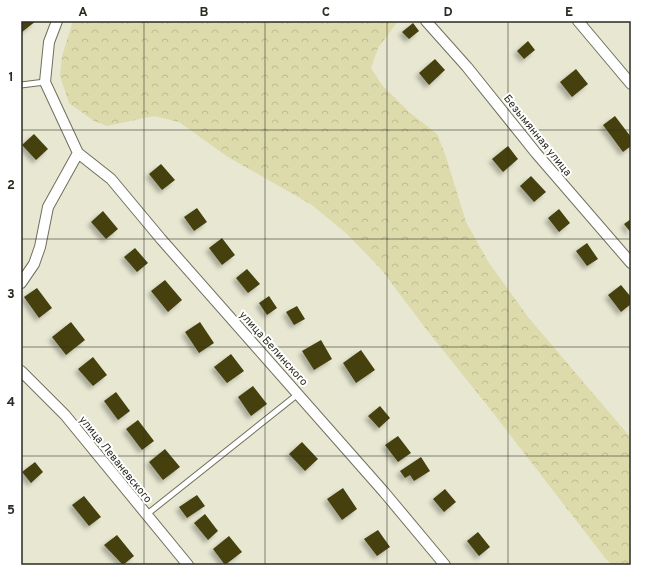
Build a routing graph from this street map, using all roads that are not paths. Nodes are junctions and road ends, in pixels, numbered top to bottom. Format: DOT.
graph roads {
  1 [pos="57,21"];
  2 [pos="426,21"];
  3 [pos="578,21"];
  4 [pos="45,82"];
  5 [pos="631,84"];
  6 [pos="21,85"];
  7 [pos="78,153"];
  8 [pos="631,264"];
  9 [pos="21,283"];
  10 [pos="21,371"];
  11 [pos="298,393"];
  12 [pos="146,516"];
  13 [pos="188,565"];
  14 [pos="445,565"];
  1 -- 4 [label="street"];
  2 -- 8 [label="street, Безымянная улица"];
  3 -- 5 [label="street"];
  4 -- 6 [label="lane"];
  4 -- 7 [label="street"];
  7 -- 9 [label="street"];
  7 -- 11 [label="street, улица Белинского"];
  10 -- 12 [label="street, улица Леваневского"];
  11 -- 12 [label="lane"];
  11 -- 14 [label="street, улица Белинского"];
  12 -- 13 [label="street, улица Леваневского"];
}
